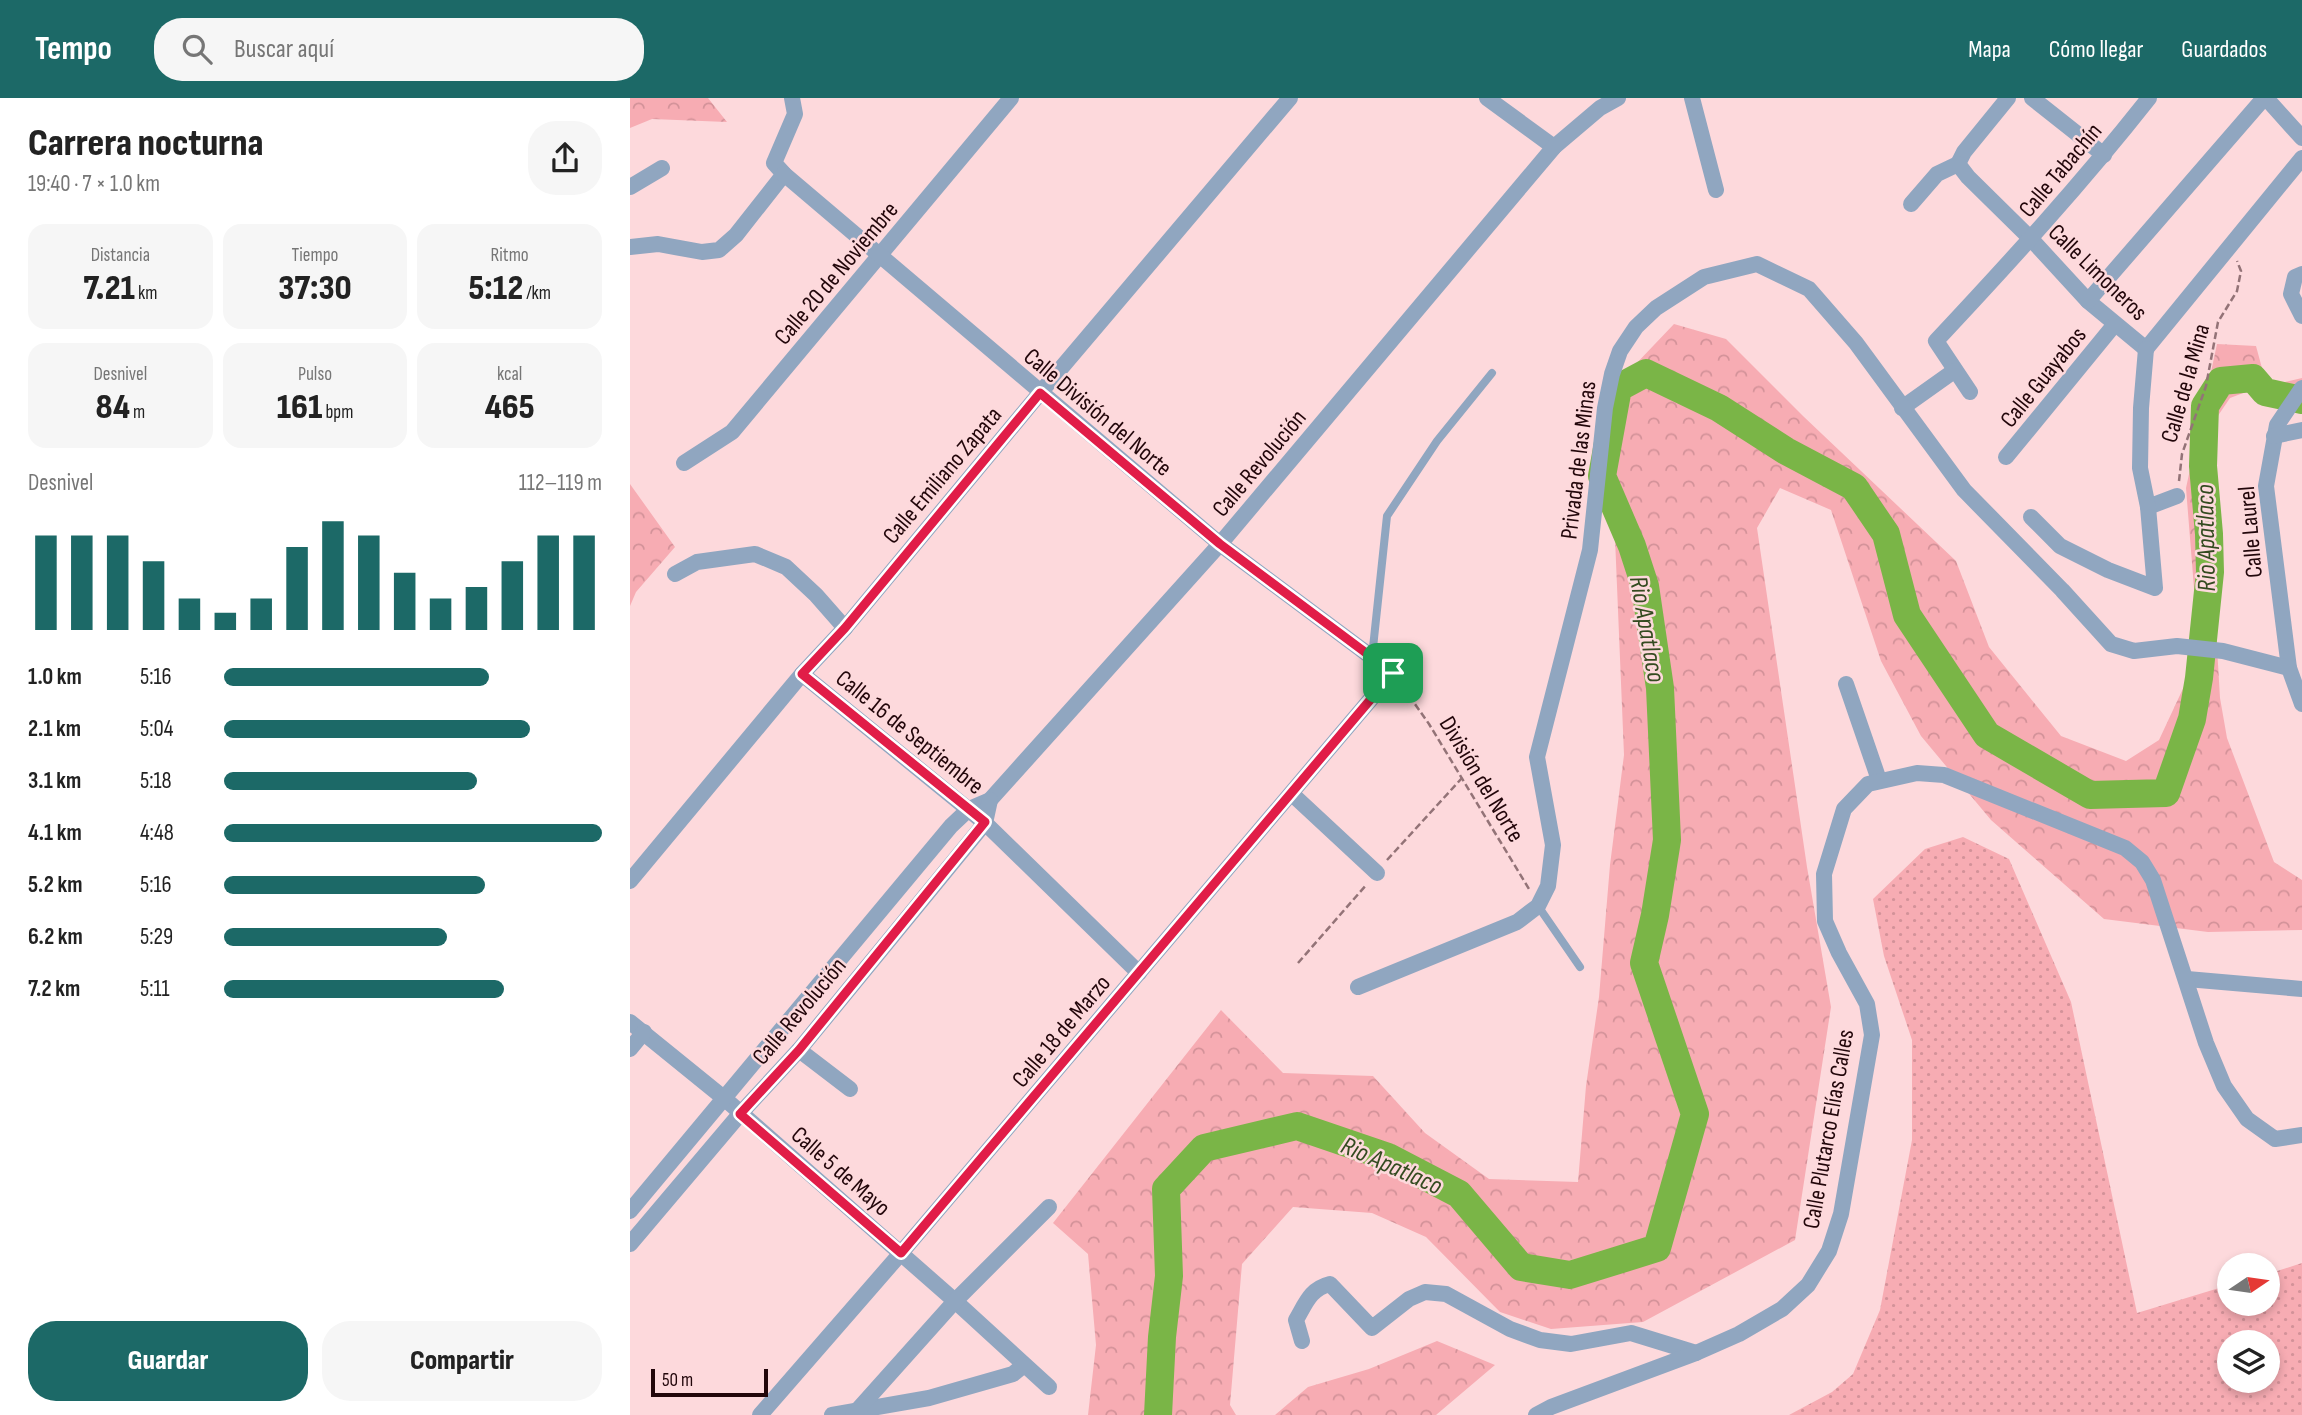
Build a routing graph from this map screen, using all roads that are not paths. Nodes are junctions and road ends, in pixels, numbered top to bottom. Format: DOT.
graph roads {
  1 [pos="792,98"];
  2 [pos="1011,98"];
  3 [pos="1290,98"];
  4 [pos="1487,98"];
  5 [pos="1618,98"];
  6 [pos="1692,98"];
  7 [pos="2008,98"];
  8 [pos="2032,98"];
  9 [pos="2149,98"];
  10 [pos="2265,98"];
  11 [pos="2302,138"];
  12 [pos="1554,147"];
  13 [pos="2104,155"];
  14 [pos="2302,158"];
  15 [pos="662,168"];
  16 [pos="1963,170"];
  17 [pos="784,174"];
  18 [pos="630,187"];
  19 [pos="1716,190"];
  20 [pos="1911,204"];
  21 [pos="2031,239"];
  22 [pos="630,247"];
  23 [pos="880,256"];
  24 [pos="2302,274"];
  25 [pos="2088,301"];
  26 [pos="2302,316"];
  27 [pos="2115,324"];
  28 [pos="2146,349"];
  29 [pos="1954,371"];
  30 [pos="1492,373"];
  31 [pos="2302,388"];
  32 [pos="1970,392"];
  33 [pos="1040,393"];
  34 [pos="1902,408"];
  35 [pos="2302,430"];
  36 [pos="2274,436"];
  37 [pos="2007,457"];
  38 [pos="684,463"];
  39 [pos="2177,496"];
  40 [pos="2148,507"];
  41 [pos="2031,517"];
  42 [pos="1220,544"];
  43 [pos="676,574"];
  44 [pos="845,628"];
  45 [pos="1372,659"];
  46 [pos="2289,668"];
  47 [pos="1393,673"];
  48 [pos="802,674"];
  49 [pos="1846,684"];
  50 [pos="2302,704"];
  51 [pos="1879,780"];
  52 [pos="1292,794"];
  53 [pos="990,800"];
  54 [pos="969,809"];
  55 [pos="985,822"];
  56 [pos="1377,873"];
  57 [pos="630,881"];
  58 [pos="1538,906"];
  59 [pos="1580,967"];
  60 [pos="1139,973"];
  61 [pos="2187,979"];
  62 [pos="1358,988"];
  63 [pos="2302,989"];
  64 [pos="630,1022"];
  65 [pos="644,1032"];
  66 [pos="630,1049"];
  67 [pos="799,1050"];
  68 [pos="850,1088"];
  69 [pos="725,1099"];
  70 [pos="740,1114"];
  71 [pos="2302,1135"];
  72 [pos="1049,1207"];
  73 [pos="630,1210"];
  74 [pos="630,1244"];
  75 [pos="901,1253"];
  76 [pos="956,1301"];
  77 [pos="1302,1341"];
  78 [pos="1696,1353"];
  79 [pos="1024,1365"];
  80 [pos="1049,1387"];
  81 [pos="854,1413"];
  82 [pos="760,1415"];
  83 [pos="832,1415"];
  84 [pos="1536,1415"];
  1 -- 17 [label="street"];
  2 -- 23 [label="street, Calle 20 de Noviembre"];
  3 -- 33 [label="street, Calle Emiliano Zapata"];
  4 -- 12 [label="street"];
  5 -- 12 [label="street, Calle Revolución"];
  6 -- 19 [label="street"];
  7 -- 16 [label="street"];
  8 -- 13 [label="street"];
  9 -- 13 [label="street, Calle Tabachín"];
  10 -- 11 [label="street"];
  10 -- 25 [label="street"];
  12 -- 42 [label="street, Calle Revolución"];
  13 -- 21 [label="street, Calle Tabachín"];
  14 -- 28 [label="street"];
  15 -- 18 [label="street"];
  16 -- 20 [label="street"];
  16 -- 21 [label="street, Calle Limoneros"];
  17 -- 22 [label="street"];
  17 -- 23 [label="street, Calle División del Norte"];
  21 -- 25 [label="street, Calle Limoneros"];
  21 -- 29 [label="street, Calle Tabachín"];
  23 -- 33 [label="street, Calle División del Norte"];
  23 -- 38 [label="street, Calle 20 de Noviembre"];
  24 -- 26 [label="street"];
  25 -- 27 [label="street, Calle Limoneros"];
  27 -- 28 [label="street, Calle Limoneros"];
  27 -- 37 [label="street, Calle Guayabos"];
  28 -- 40 [label="street, Calle Limoneros"];
  29 -- 32 [label="street"];
  29 -- 34 [label="street"];
  30 -- 45 [label="lane"];
  31 -- 36 [label="street, Calle Laurel"];
  33 -- 42 [label="street, Calle División del Norte"];
  33 -- 44 [label="street, Calle Emiliano Zapata"];
  34 -- 46 [label="street, Privada de las Minas"];
  34 -- 58 [label="street, Privada de las Minas"];
  35 -- 36 [label="street"];
  36 -- 46 [label="street, Calle Laurel"];
  39 -- 40 [label="street"];
  40 -- 41 [label="street, Calle Limoneros"];
  42 -- 45 [label="street, Calle División del Norte"];
  42 -- 53 [label="street, Calle Revolución"];
  43 -- 44 [label="street"];
  44 -- 48 [label="street, Calle Emiliano Zapata"];
  45 -- 47 [label="street, Calle División del Norte"];
  46 -- 50 [label="street, Calle Laurel"];
  47 -- 52 [label="street, Calle 18 de Marzo"];
  48 -- 54 [label="street, Calle 16 de Septiembre"];
  48 -- 57 [label="street, Calle Emiliano Zapata"];
  49 -- 51 [label="street"];
  51 -- 61 [label="street, Calle Plutarco Elías Calles"];
  51 -- 78 [label="street, Calle Plutarco Elías Calles"];
  52 -- 56 [label="street"];
  52 -- 60 [label="street, Calle 18 de Marzo"];
  53 -- 54 [label="street, Calle Revolución"];
  53 -- 55 [label="street, Calle Revolución"];
  54 -- 55 [label="street, Calle 16 de Septiembre"];
  54 -- 69 [label="street, Calle Revolución"];
  55 -- 60 [label="street, Calle 16 de Septiembre"];
  55 -- 67 [label="street, Calle Revolución"];
  58 -- 59 [label="lane"];
  58 -- 62 [label="street"];
  60 -- 75 [label="street, Calle 18 de Marzo"];
  61 -- 63 [label="street"];
  61 -- 71 [label="street, Calle Plutarco Elías Calles"];
  64 -- 65 [label="street, Calle 5 de Mayo"];
  65 -- 66 [label="street"];
  65 -- 69 [label="street, Calle 5 de Mayo"];
  67 -- 68 [label="street"];
  67 -- 70 [label="street, Calle Revolución"];
  69 -- 70 [label="street, Calle 5 de Mayo"];
  69 -- 73 [label="street, Calle Revolución"];
  70 -- 74 [label="street, Calle Revolución"];
  70 -- 75 [label="street, Calle 5 de Mayo"];
  72 -- 76 [label="street"];
  75 -- 76 [label="street, Calle 5 de Mayo"];
  75 -- 82 [label="street, Calle 18 de Marzo"];
  76 -- 79 [label="street, Calle 5 de Mayo"];
  76 -- 81 [label="street"];
  77 -- 78 [label="street"];
  78 -- 84 [label="street, Calle Plutarco Elías Calles"];
  79 -- 80 [label="street, Calle 5 de Mayo"];
  79 -- 81 [label="street"];
  81 -- 83 [label="street"];
}
